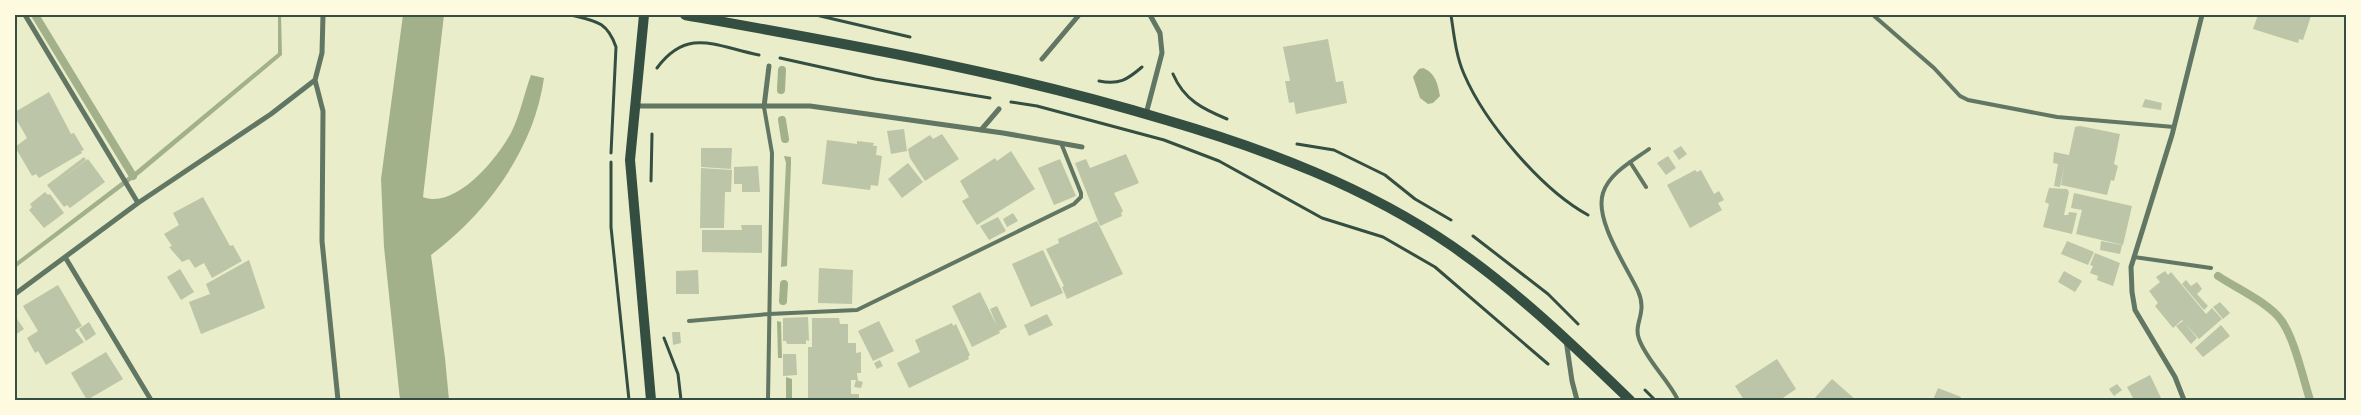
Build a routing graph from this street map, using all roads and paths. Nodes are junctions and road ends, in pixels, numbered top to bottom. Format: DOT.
graph roads {
  1 [pos="25,15"];
  2 [pos="323,15"];
  3 [pos="572,15"];
  4 [pos="644,15"];
  5 [pos="686,15"];
  6 [pos="816,15"];
  7 [pos="1080,15"];
  8 [pos="1150,15"];
  9 [pos="1451,15"];
  10 [pos="1873,15"];
  11 [pos="2202,15"];
  12 [pos="598,22"];
  13 [pos="914,38"];
  14 [pos="762,55"];
  15 [pos="779,58"];
  16 [pos="1042,60"];
  17 [pos="1147,63"];
  18 [pos="768,66"];
  19 [pos="1171,70"];
  20 [pos="655,73"];
  21 [pos="315,80"];
  22 [pos="1095,80"];
  23 [pos="999,100"];
  24 [pos="1008,102"];
  25 [pos="635,106"];
  26 [pos="764,107"];
  27 [pos="999,109"];
  28 [pos="1146,114"];
  29 [pos="1235,122"];
  30 [pos="2174,127"];
  31 [pos="981,130"];
  32 [pos="1061,143"];
  33 [pos="1294,144"];
  34 [pos="1082,147"];
  35 [pos="1650,149"];
  36 [pos="1630,162"];
  37 [pos="1646,187"];
  38 [pos="138,203"];
  39 [pos="1451,220"];
  40 [pos="1605,223"];
  41 [pos="1473,236"];
  42 [pos="2134,257"];
  43 [pos="66,258"];
  44 [pos="2211,268"];
  45 [pos="15,294"];
  46 [pos="768,314"];
  47 [pos="689,321"];
  48 [pos="1579,325"];
  49 [pos="1566,338"];
  50 [pos="1548,364"];
  51 [pos="151,400"];
  52 [pos="338,400"];
  53 [pos="651,400"];
  54 [pos="768,400"];
  55 [pos="1577,400"];
  56 [pos="1630,400"];
  57 [pos="1678,400"];
  58 [pos="2184,400"];
  1 -- 38 [label="street"];
  2 -- 21 [label="street"];
  3 -- 12 [label="path"];
  4 -- 25 [label="main road"];
  5 -- 28 [label="main road"];
  6 -- 13 [label="path"];
  7 -- 16 [label="street"];
  8 -- 28 [label="street"];
  9 -- 40 [label="path"];
  10 -- 30 [label="lane"];
  11 -- 30 [label="street"];
  14 -- 20 [label="path"];
  15 -- 23 [label="path"];
  17 -- 22 [label="path"];
  18 -- 26 [label="street"];
  19 -- 29 [label="path"];
  21 -- 38 [label="street"];
  21 -- 52 [label="street"];
  24 -- 50 [label="path"];
  25 -- 26 [label="street"];
  25 -- 53 [label="main road"];
  26 -- 31 [label="street"];
  26 -- 46 [label="lane"];
  27 -- 31 [label="street"];
  28 -- 49 [label="main road"];
  30 -- 42 [label="street"];
  31 -- 32 [label="street"];
  32 -- 34 [label="street"];
  32 -- 46 [label="lane"];
  33 -- 39 [label="path"];
  35 -- 36 [label="lane"];
  36 -- 37 [label="lane"];
  36 -- 40 [label="lane"];
  38 -- 43 [label="street"];
  40 -- 57 [label="lane"];
  41 -- 48 [label="path"];
  42 -- 44 [label="lane"];
  42 -- 58 [label="street"];
  43 -- 45 [label="street"];
  43 -- 51 [label="street"];
  46 -- 47 [label="lane"];
  46 -- 54 [label="lane"];
  49 -- 55 [label="street"];
  49 -- 56 [label="main road"];
}
